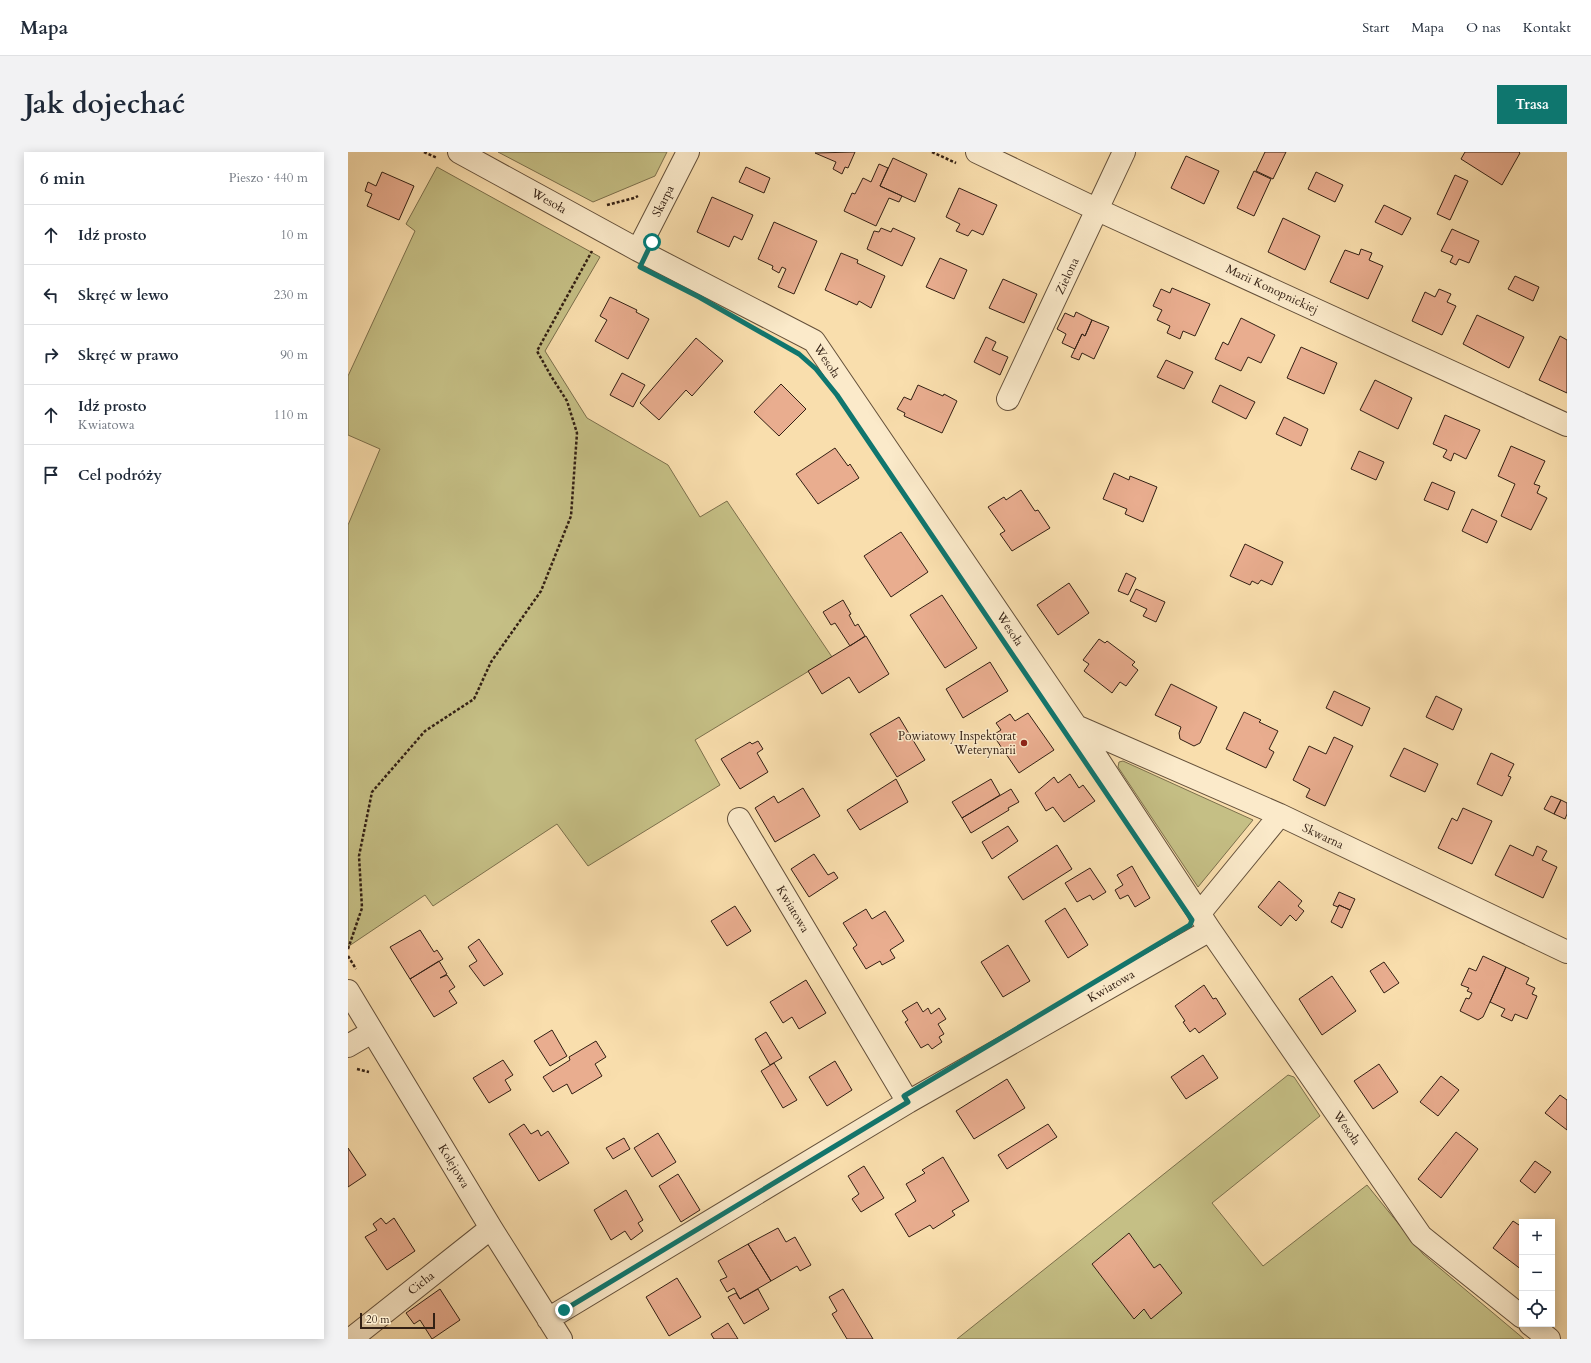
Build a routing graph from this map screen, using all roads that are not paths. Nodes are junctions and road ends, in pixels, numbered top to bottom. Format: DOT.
graph roads {
  1 [pos="459,152"];
  2 [pos="688,152"];
  3 [pos="977,152"];
  4 [pos="1124,152"];
  5 [pos="1098,210"];
  6 [pos="638,250"];
  7 [pos="1008,399"];
  8 [pos="1567,425"];
  9 [pos="1076,726"];
  10 [pos="1280,815"];
  11 [pos="739,819"];
  12 [pos="1205,922"];
  13 [pos="1567,952"];
  14 [pos="348,991"];
  15 [pos="372,1032"];
  16 [pos="348,1046"];
  17 [pos="908,1102"];
  18 [pos="491,1228"];
  19 [pos="1519,1315"];
  20 [pos="548,1319"];
  21 [pos="1534,1327"];
  22 [pos="351,1339"];
  23 [pos="561,1339"];
  24 [pos="1549,1339"];
  1 -- 6 [label="street, Wesoła"];
  2 -- 6 [label="street, Skarpa"];
  3 -- 5 [label="street, Marii Konopnickiej"];
  4 -- 5 [label="street, Zielona"];
  5 -- 7 [label="street, Zielona"];
  5 -- 8 [label="street, Marii Konopnickiej"];
  6 -- 9 [label="street, Wesoła"];
  9 -- 10 [label="street, Skwarna"];
  9 -- 12 [label="street, Wesoła"];
  10 -- 12 [label="street"];
  10 -- 13 [label="street, Skwarna"];
  11 -- 17 [label="street, Kwiatowa"];
  12 -- 17 [label="street, Kwiatowa"];
  12 -- 19 [label="street, Wesoła"];
  14 -- 15 [label="street, Kolejowa"];
  15 -- 16 [label="street"];
  15 -- 18 [label="street, Kolejowa"];
  17 -- 20 [label="street, Kwiatowa"];
  18 -- 20 [label="street, Kolejowa"];
  18 -- 22 [label="street, Cicha"];
  20 -- 23 [label="street, Kolejowa"];
  21 -- 24 [label="street"];
}
